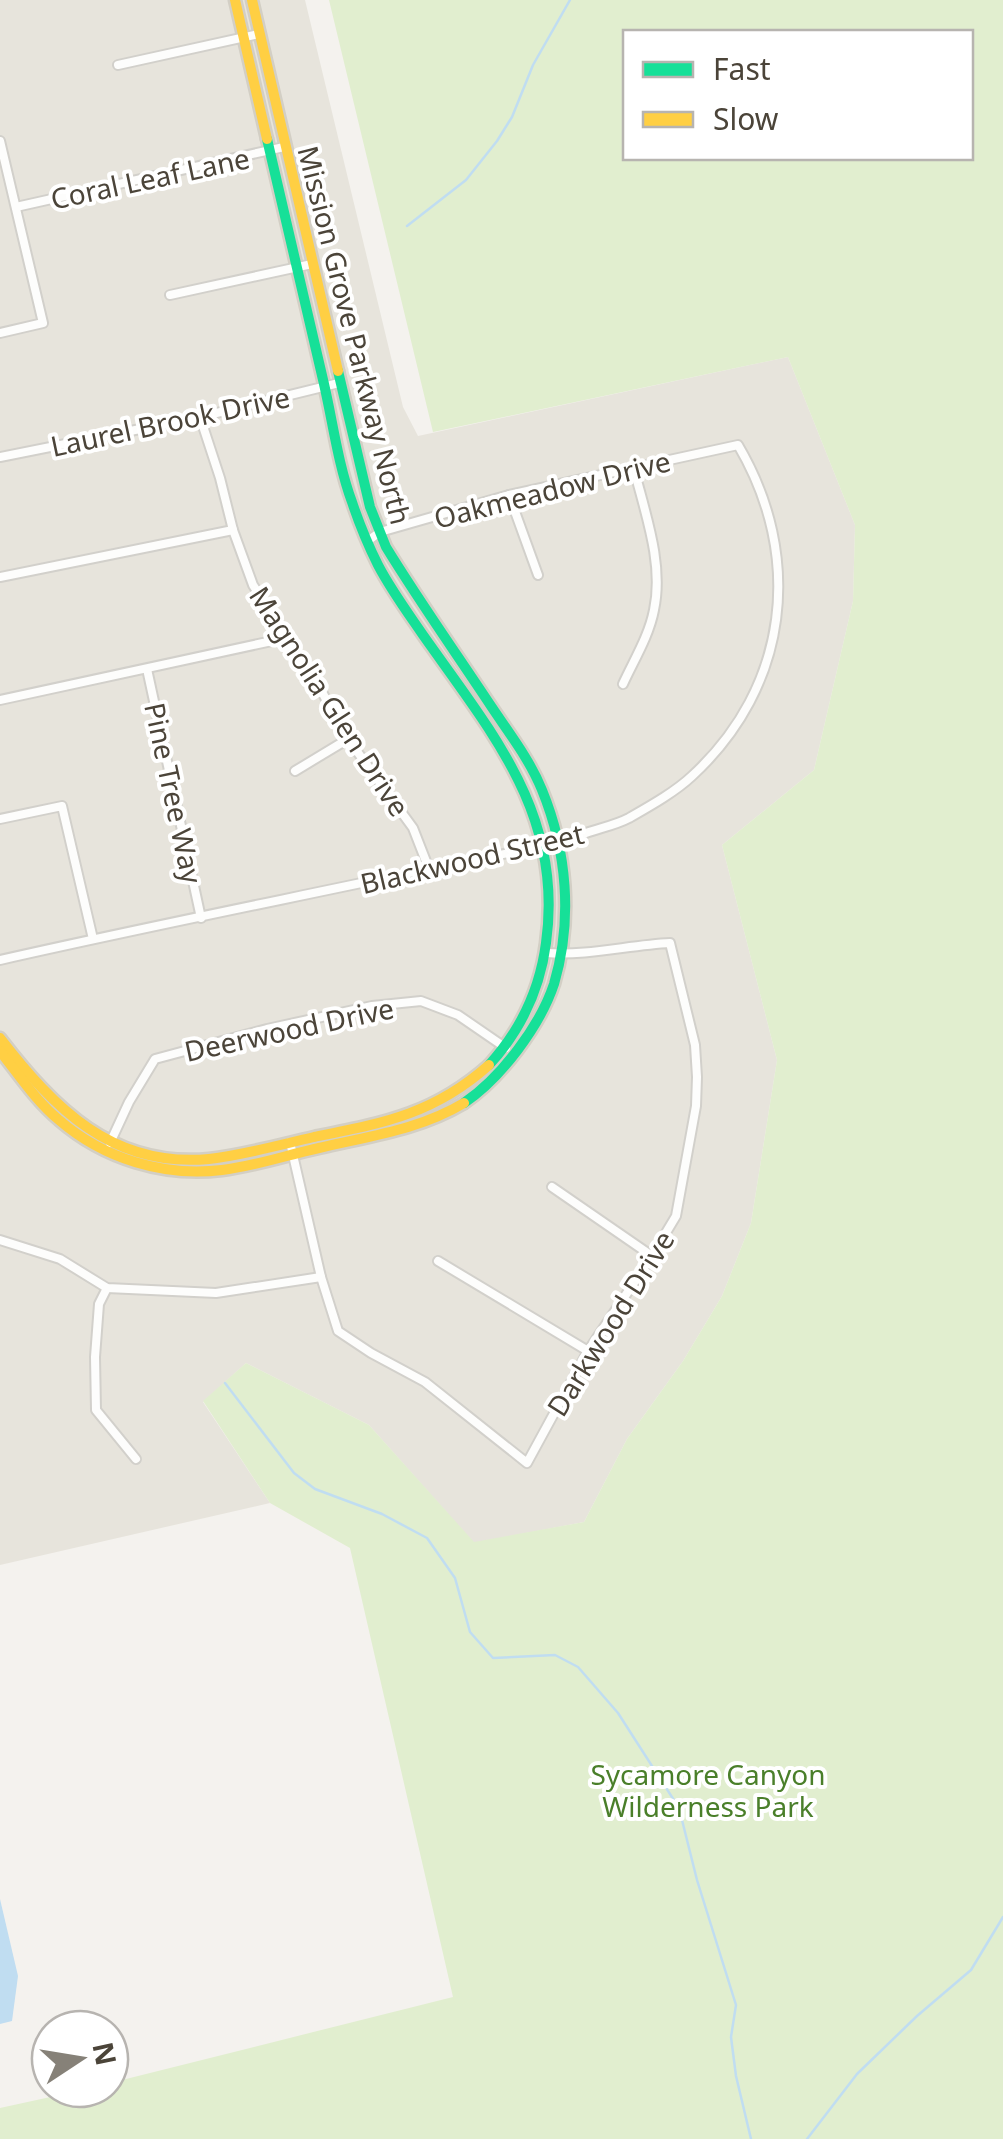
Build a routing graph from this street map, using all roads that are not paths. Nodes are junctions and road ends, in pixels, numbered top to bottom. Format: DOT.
graph roads {
  1 [pos="235,0"];
  2 [pos="252,0"];
  3 [pos="259,34"];
  4 [pos="244,38"];
  5 [pos="118,64"];
  6 [pos="0,141"];
  7 [pos="284,148"];
  8 [pos="270,151"];
  9 [pos="16,207"];
  10 [pos="312,264"];
  11 [pos="298,268"];
  12 [pos="170,295"];
  13 [pos="0,333"];
  14 [pos="340,383"];
  15 [pos="325,387"];
  16 [pos="200,417"];
  17 [pos="738,445"];
  18 [pos="0,457"];
  19 [pos="634,468"];
  20 [pos="509,495"];
  21 [pos="233,530"];
  22 [pos="380,532"];
  23 [pos="369,540"];
  24 [pos="538,575"];
  25 [pos="0,578"];
  26 [pos="286,638"];
  27 [pos="147,669"];
  28 [pos="623,684"];
  29 [pos="0,700"];
  30 [pos="348,739"];
  31 [pos="295,771"];
  32 [pos="0,820"];
  33 [pos="558,842"];
  34 [pos="543,847"];
  35 [pos="429,869"];
  36 [pos="201,918"];
  37 [pos="93,939"];
  38 [pos="547,952"];
  39 [pos="560,954"];
  40 [pos="0,960"];
  41 [pos="0,1038"];
  42 [pos="508,1050"];
  43 [pos="0,1051"];
  44 [pos="108,1146"];
  45 [pos="291,1148"];
  46 [pos="552,1186"];
  47 [pos="0,1240"];
  48 [pos="652,1256"];
  49 [pos="438,1260"];
  50 [pos="321,1277"];
  51 [pos="107,1288"];
  52 [pos="588,1350"];
  53 [pos="136,1459"];
  1 -- 4 [label="street, Mission Grove Parkway North"];
  2 -- 3 [label="street, Mission Grove Parkway North"];
  3 -- 4 [label="street"];
  3 -- 7 [label="street, Mission Grove Parkway North"];
  4 -- 5 [label="street"];
  4 -- 8 [label="street, Mission Grove Parkway North"];
  6 -- 9 [label="street"];
  7 -- 8 [label="street, Coral Leaf Lane"];
  7 -- 10 [label="street, Mission Grove Parkway North"];
  8 -- 9 [label="street, Coral Leaf Lane"];
  8 -- 11 [label="street, Mission Grove Parkway North"];
  9 -- 13 [label="street"];
  10 -- 11 [label="street"];
  10 -- 14 [label="street, Mission Grove Parkway North"];
  11 -- 12 [label="street"];
  11 -- 15 [label="street, Mission Grove Parkway North"];
  14 -- 15 [label="street, Laurel Brook Drive"];
  14 -- 22 [label="street, Mission Grove Parkway North"];
  15 -- 16 [label="street, Laurel Brook Drive"];
  15 -- 23 [label="street, Mission Grove Parkway North"];
  16 -- 18 [label="street, Laurel Brook Drive"];
  16 -- 21 [label="street, Magnolia Glen Drive"];
  17 -- 19 [label="street, Oakmeadow Drive"];
  17 -- 33 [label="street, Blackwood Street"];
  19 -- 20 [label="street, Oakmeadow Drive"];
  19 -- 28 [label="street"];
  20 -- 22 [label="street, Oakmeadow Drive"];
  20 -- 24 [label="street"];
  21 -- 25 [label="street"];
  21 -- 26 [label="street, Magnolia Glen Drive"];
  22 -- 23 [label="street, Oakmeadow Drive"];
  22 -- 33 [label="street, Mission Grove Parkway North"];
  23 -- 34 [label="street, Mission Grove Parkway North"];
  26 -- 27 [label="street"];
  26 -- 30 [label="street, Magnolia Glen Drive"];
  27 -- 29 [label="street"];
  27 -- 36 [label="street, Pine Tree Way"];
  30 -- 31 [label="street"];
  30 -- 35 [label="street, Magnolia Glen Drive"];
  32 -- 37 [label="street"];
  33 -- 34 [label="street, Blackwood Street"];
  33 -- 39 [label="street, Mission Grove Parkway North"];
  34 -- 35 [label="street, Blackwood Street"];
  34 -- 38 [label="street, Mission Grove Parkway North"];
  35 -- 36 [label="street, Blackwood Street"];
  36 -- 37 [label="street, Blackwood Street"];
  37 -- 40 [label="street, Blackwood Street"];
  38 -- 39 [label="street"];
  38 -- 42 [label="street, Mission Grove Parkway North"];
  39 -- 42 [label="street, Mission Grove Parkway North"];
  39 -- 48 [label="street, Darkwood Drive"];
  41 -- 44 [label="street, Mission Grove Parkway North"];
  42 -- 44 [label="street, Deerwood Drive"];
  42 -- 45 [label="street, Mission Grove Parkway North"];
  43 -- 44 [label="street, Mission Grove Parkway North"];
  44 -- 45 [label="street, Mission Grove Parkway North"];
  45 -- 50 [label="street"];
  46 -- 48 [label="street"];
  47 -- 51 [label="street"];
  48 -- 52 [label="street, Darkwood Drive"];
  49 -- 52 [label="street"];
  50 -- 51 [label="street"];
  50 -- 52 [label="street, Darkwood Drive"];
  51 -- 53 [label="street"];
}
